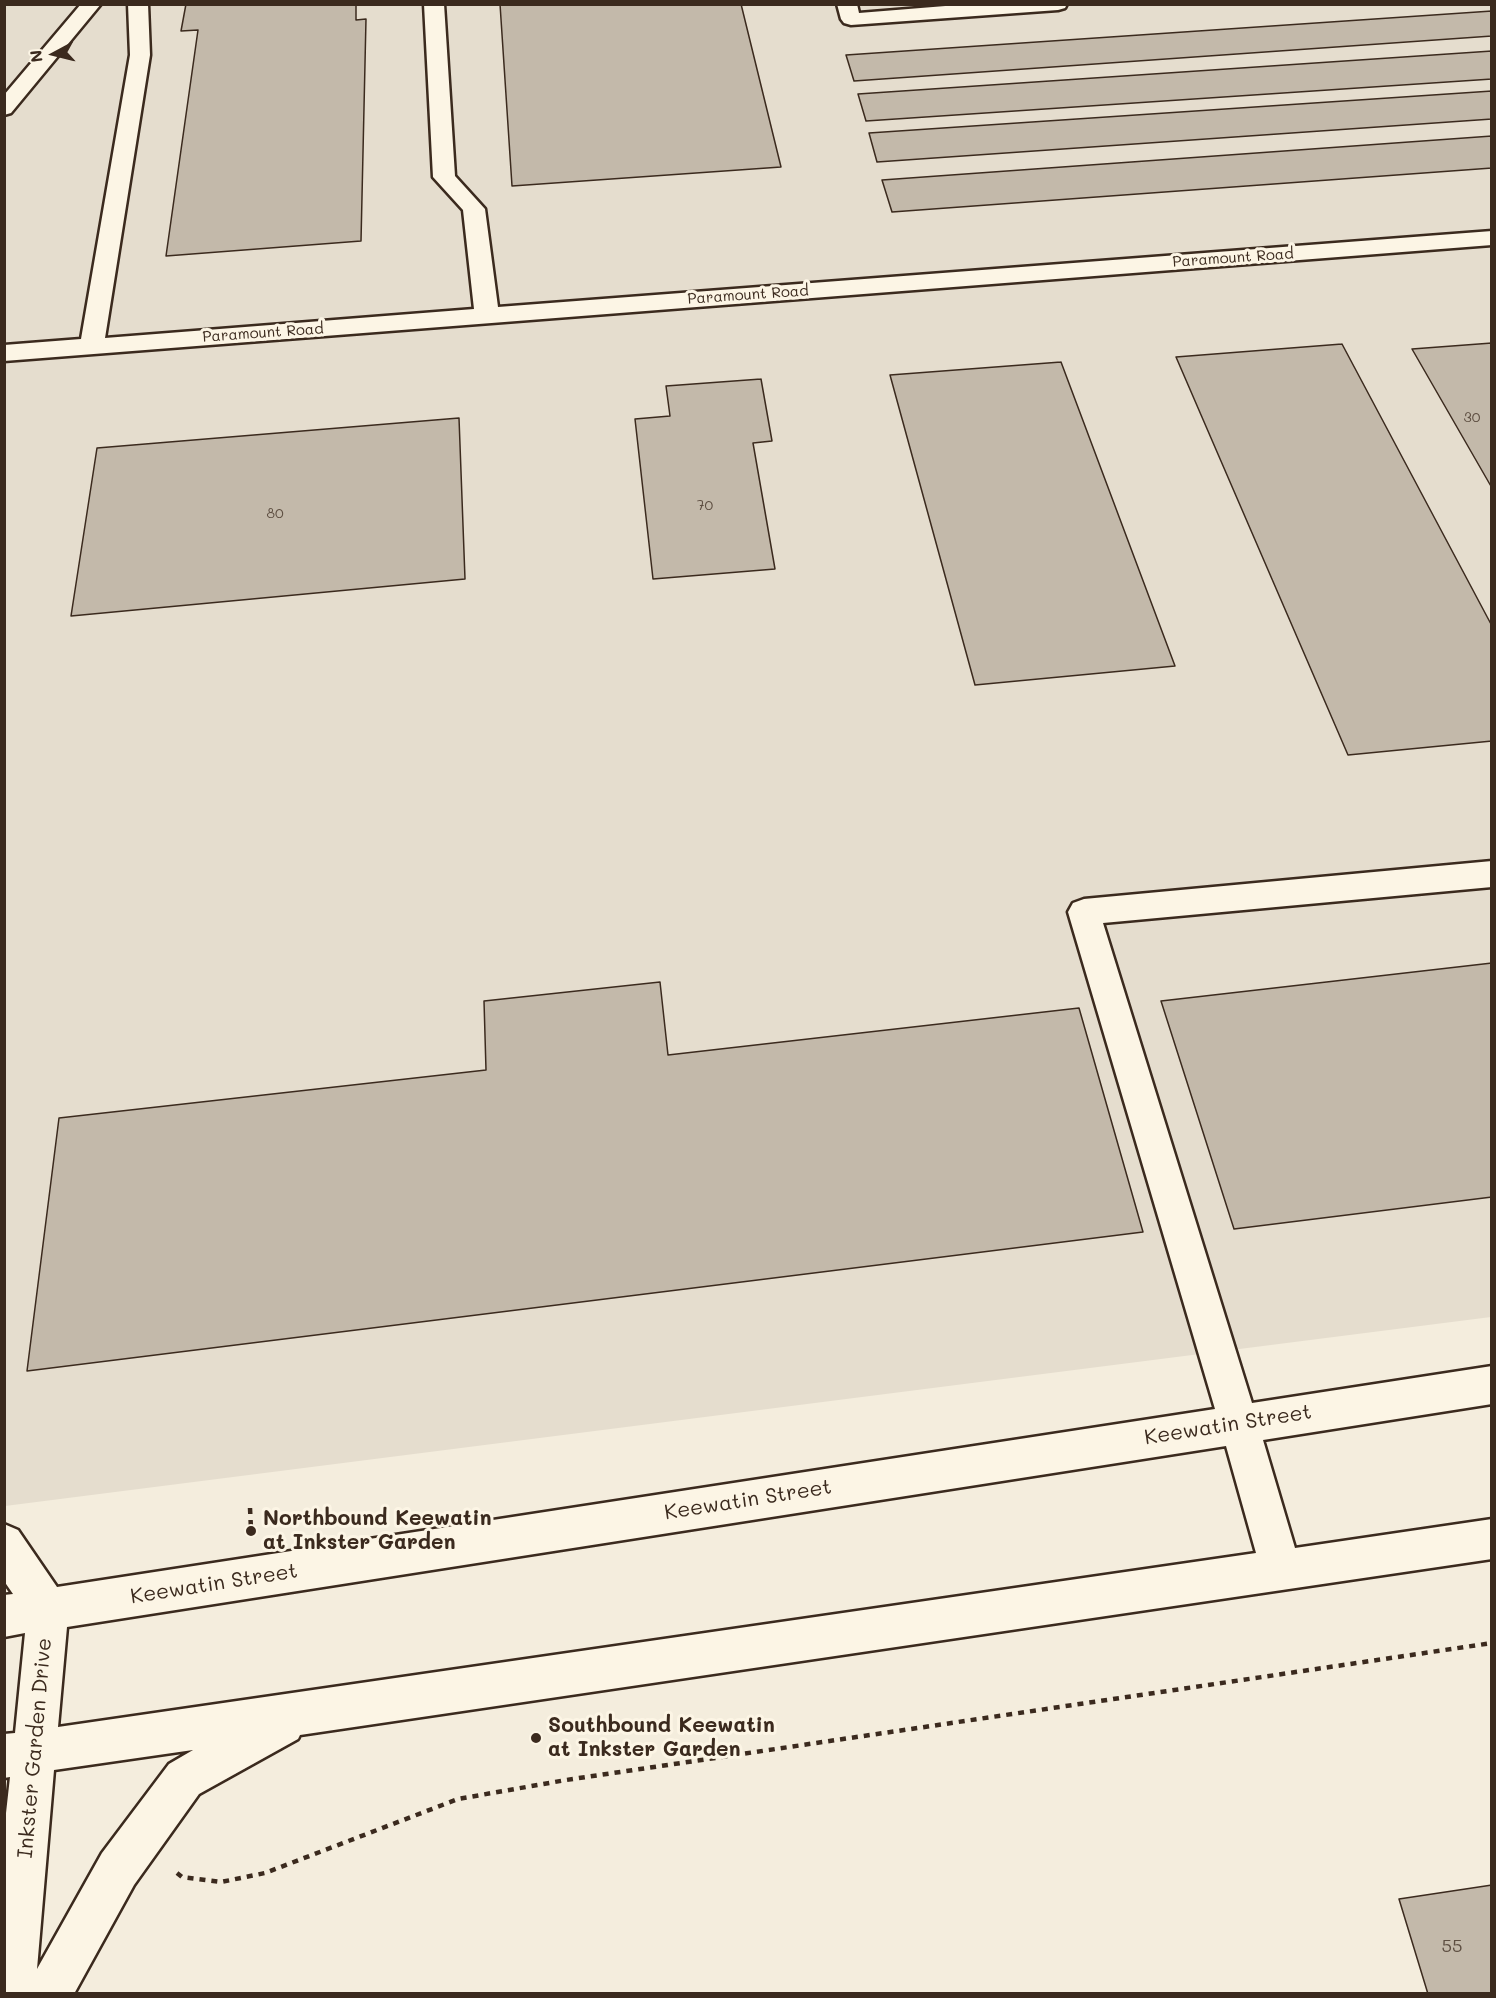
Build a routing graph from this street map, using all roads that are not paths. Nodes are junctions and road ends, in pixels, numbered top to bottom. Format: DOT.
graph roads {
  1 [pos="92,4"];
  2 [pos="138,4"];
  3 [pos="434,4"];
  4 [pos="847,4"];
  5 [pos="1058,4"];
  6 [pos="4,109"];
  7 [pos="1491,238"];
  8 [pos="487,316"];
  9 [pos="92,346"];
  10 [pos="4,353"];
  11 [pos="1491,874"];
  12 [pos="1491,1385"];
  13 [pos="1239,1423"];
  14 [pos="1491,1539"];
  15 [pos="4,1544"];
  16 [pos="1281,1569"];
  17 [pos="48,1610"];
  18 [pos="4,1616"];
  19 [pos="300,1714"];
  20 [pos="20,1754"];
  21 [pos="11,1994"];
  22 [pos="48,1994"];
  1 -- 6 [label="street"];
  2 -- 9 [label="street"];
  3 -- 8 [label="street"];
  4 -- 5 [label="street"];
  7 -- 8 [label="street, Paramount Road"];
  8 -- 9 [label="street, Paramount Road"];
  9 -- 10 [label="street, Paramount Road"];
  11 -- 13 [label="street"];
  12 -- 13 [label="street, Keewatin Street"];
  13 -- 16 [label="street"];
  13 -- 17 [label="street, Keewatin Street"];
  14 -- 16 [label="street"];
  15 -- 17 [label="street"];
  16 -- 19 [label="street"];
  17 -- 18 [label="street, Keewatin Street"];
  17 -- 20 [label="street, Inkster Garden Drive"];
  19 -- 20 [label="street"];
  19 -- 22 [label="street"];
  20 -- 21 [label="street, Inkster Garden Drive"];
}
